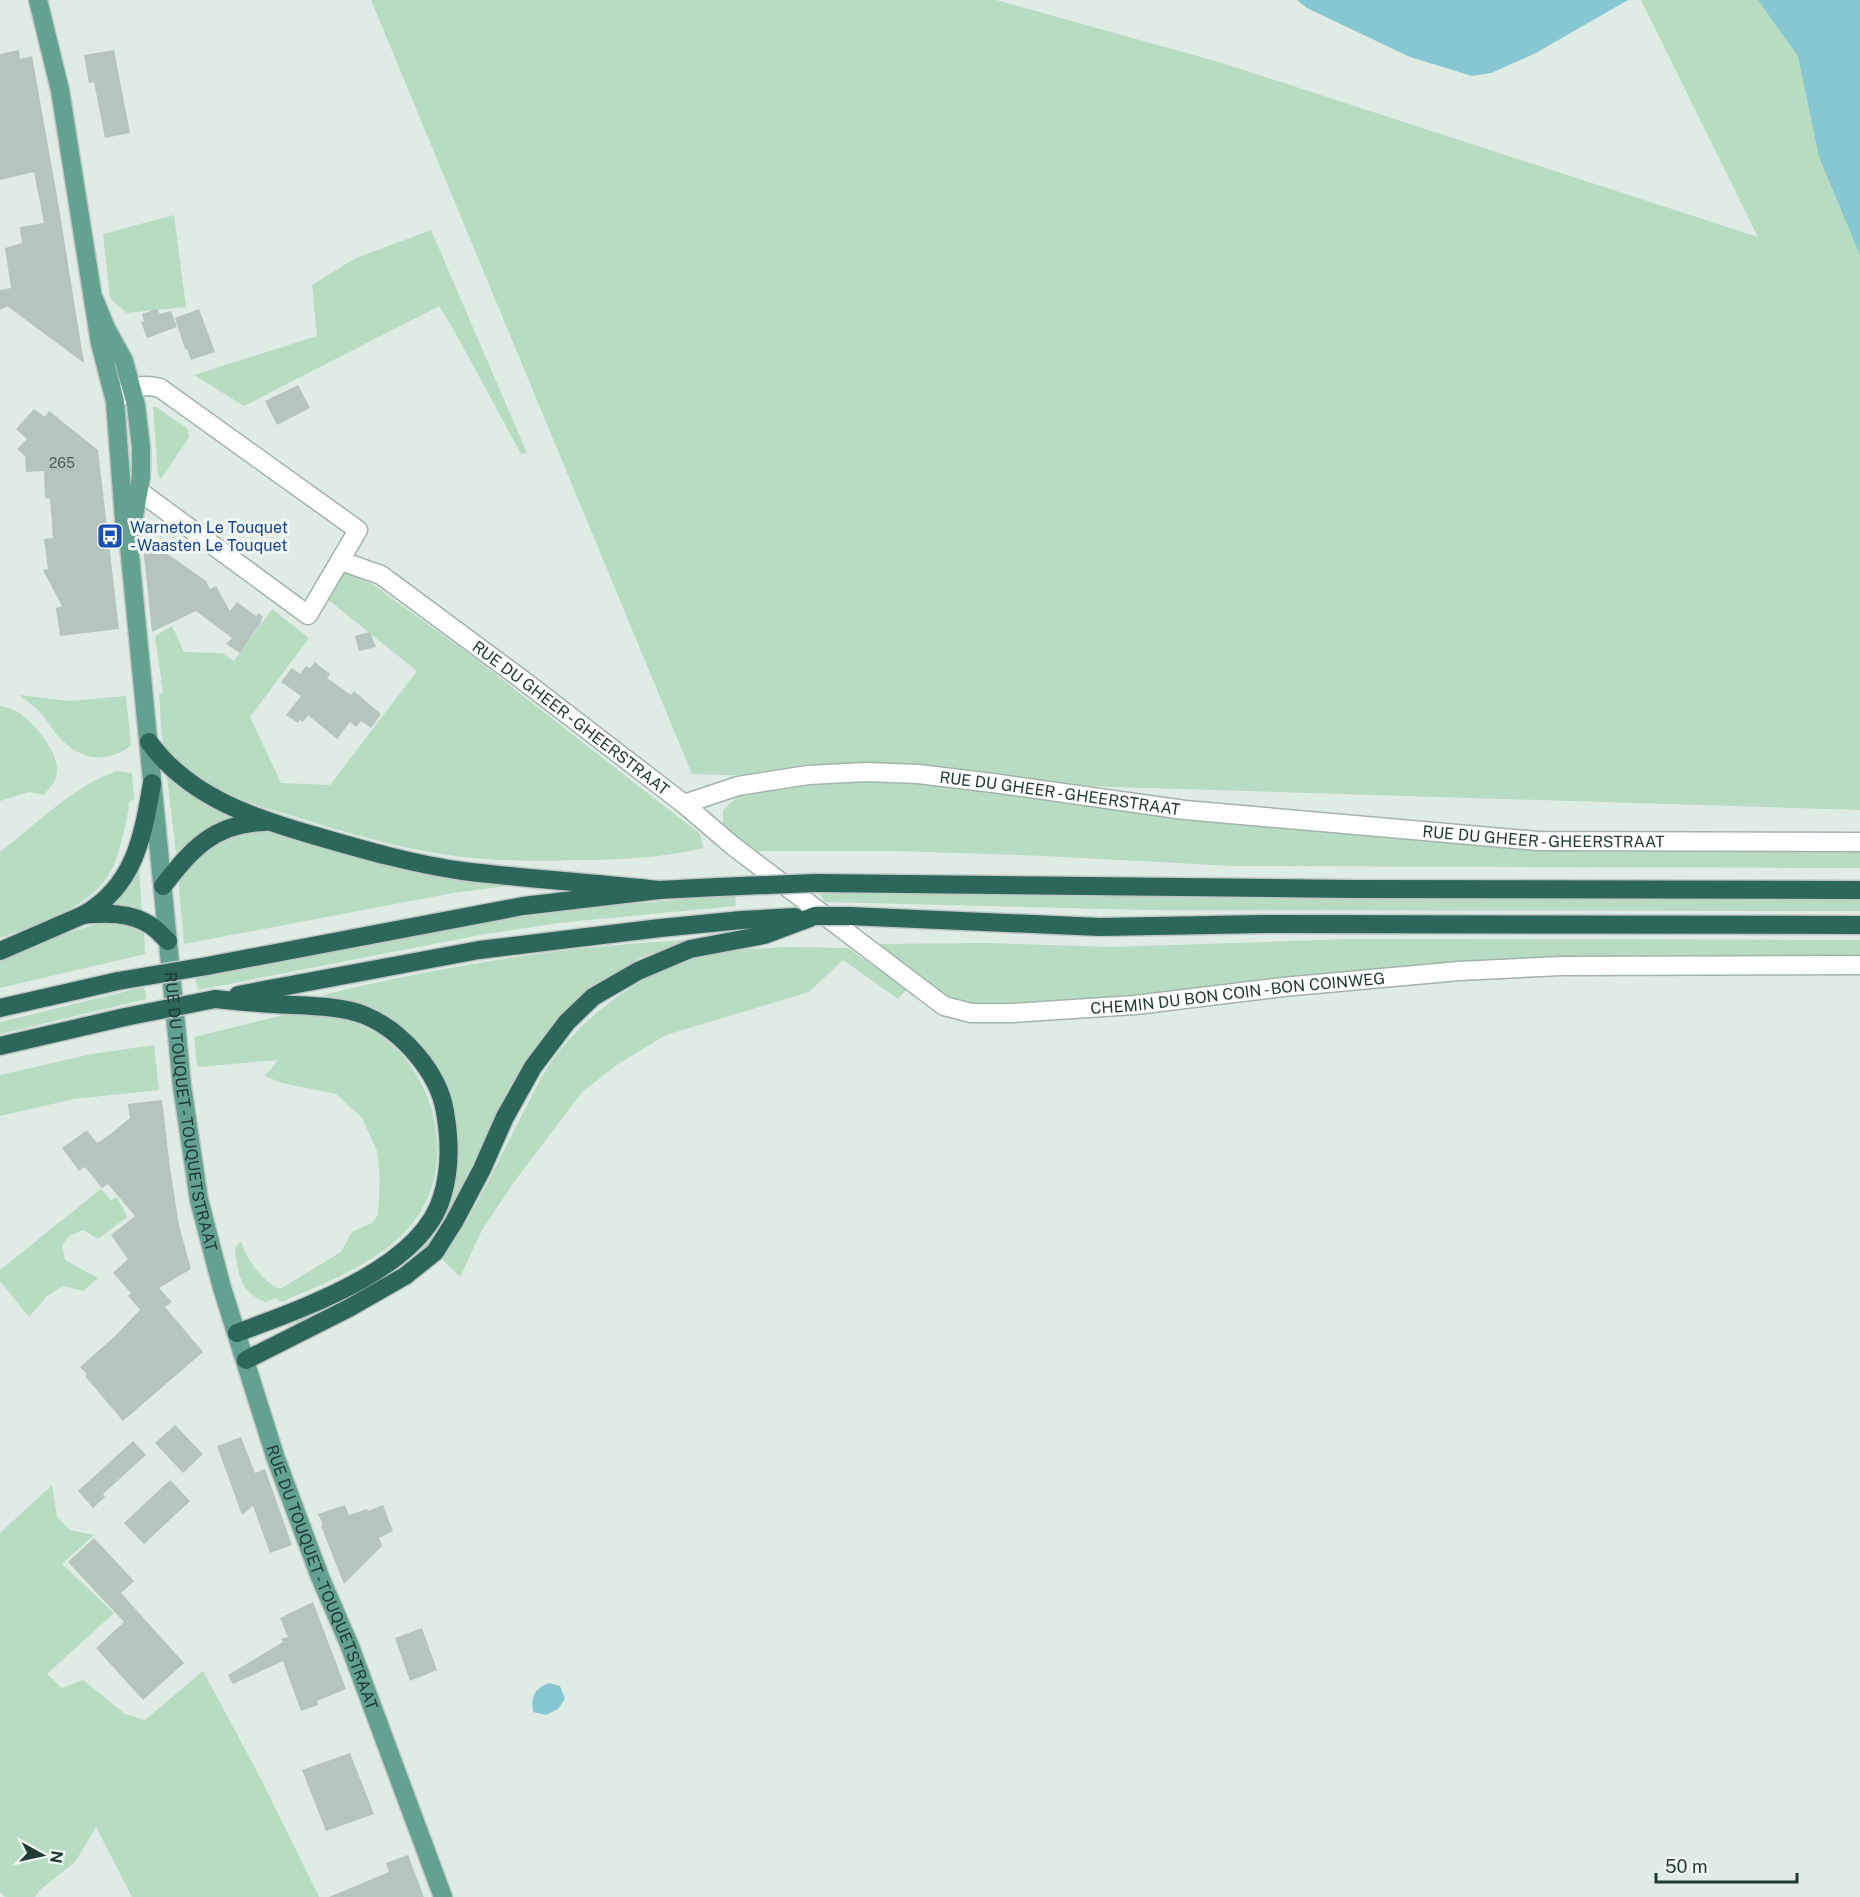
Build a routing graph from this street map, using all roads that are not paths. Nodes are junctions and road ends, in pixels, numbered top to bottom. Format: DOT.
graph roads {
  1 [pos="38,0"];
  2 [pos="94,300"];
  3 [pos="132,387"];
  4 [pos="115,401"];
  5 [pos="139,491"];
  6 [pos="127,537"];
  7 [pos="341,561"];
  8 [pos="149,742"];
  9 [pos="152,783"];
  10 [pos="684,804"];
  11 [pos="270,822"];
  12 [pos="1860,842"];
  13 [pos="163,886"];
  14 [pos="659,890"];
  15 [pos="1860,890"];
  16 [pos="84,915"];
  17 [pos="815,916"];
  18 [pos="1860,925"];
  19 [pos="168,941"];
  20 [pos="0,951"];
  21 [pos="1860,965"];
  22 [pos="215,999"];
  23 [pos="0,1008"];
  24 [pos="0,1046"];
  25 [pos="237,1333"];
  26 [pos="246,1360"];
  27 [pos="443,1897"];
  1 -- 2 [label="main road, RUE DU TOUQUET - TOUQUETSTRAAT"];
  2 -- 3 [label="main road, RUE DU TOUQUET - TOUQUETSTRAAT"];
  2 -- 4 [label="main road, RUE DU TOUQUET - TOUQUETSTRAAT"];
  3 -- 4 [label="street"];
  3 -- 5 [label="main road, RUE DU TOUQUET - TOUQUETSTRAAT"];
  3 -- 7 [label="street"];
  4 -- 6 [label="main road, RUE DU TOUQUET - TOUQUETSTRAAT"];
  5 -- 6 [label="main road, RUE DU TOUQUET - TOUQUETSTRAAT"];
  5 -- 7 [label="street"];
  6 -- 8 [label="main road, RUE DU TOUQUET - TOUQUETSTRAAT"];
  7 -- 10 [label="street, RUE DU GHEER - GHEERSTRAAT"];
  8 -- 9 [label="main road, RUE DU TOUQUET - TOUQUETSTRAAT"];
  8 -- 11 [label="highway"];
  9 -- 13 [label="main road, RUE DU TOUQUET - TOUQUETSTRAAT"];
  9 -- 16 [label="highway"];
  10 -- 12 [label="street, RUE DU GHEER - GHEERSTRAAT"];
  10 -- 21 [label="street, CHEMIN DU BON COIN - BON COINWEG"];
  11 -- 13 [label="highway"];
  11 -- 14 [label="highway"];
  13 -- 19 [label="main road, RUE DU TOUQUET - TOUQUETSTRAAT"];
  14 -- 15 [label="highway, bridge"];
  14 -- 23 [label="highway, bridge"];
  16 -- 19 [label="highway"];
  16 -- 20 [label="highway"];
  17 -- 18 [label="highway, bridge"];
  17 -- 22 [label="highway"];
  17 -- 26 [label="highway"];
  19 -- 25 [label="main road, RUE DU TOUQUET - TOUQUETSTRAAT"];
  22 -- 24 [label="highway, bridge"];
  22 -- 25 [label="highway"];
  25 -- 26 [label="main road, RUE DU TOUQUET - TOUQUETSTRAAT"];
  26 -- 27 [label="main road, RUE DU TOUQUET - TOUQUETSTRAAT"];
}
